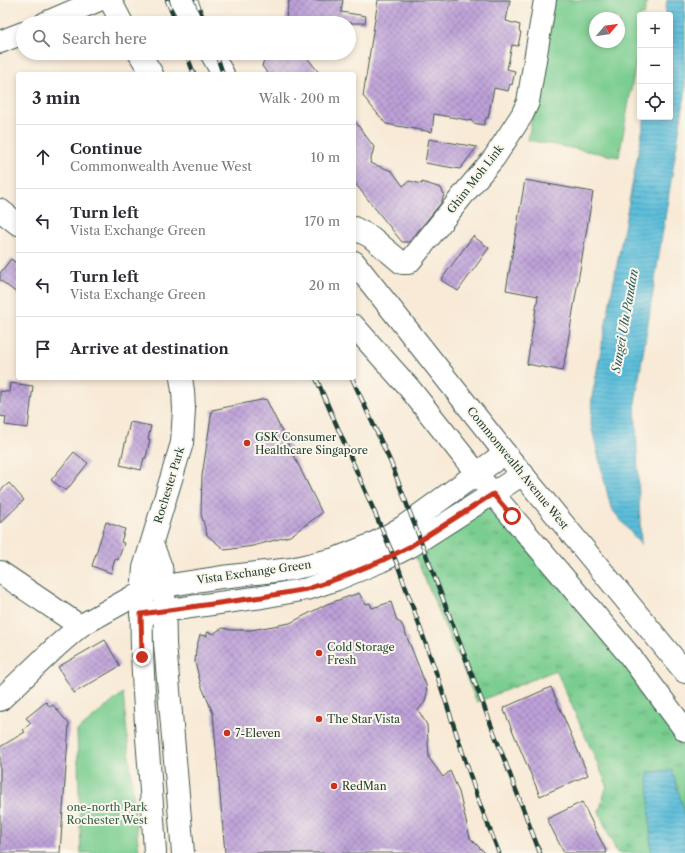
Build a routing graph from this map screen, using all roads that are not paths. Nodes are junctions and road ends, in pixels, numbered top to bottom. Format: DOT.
graph roads {
  1 [pos="99,0"];
  2 [pos="110,0"];
  3 [pos="545,0"];
  4 [pos="180,1"];
  5 [pos="62,16"];
  6 [pos="118,16"];
  7 [pos="190,16"];
  8 [pos="16,36"];
  9 [pos="0,42"];
  10 [pos="143,60"];
  11 [pos="215,60"];
  12 [pos="151,72"];
  13 [pos="222,72"];
  14 [pos="0,210"];
  15 [pos="16,222"];
  16 [pos="356,229"];
  17 [pos="356,265"];
  18 [pos="356,328"];
  19 [pos="181,380"];
  20 [pos="505,453"];
  21 [pos="477,474"];
  22 [pos="523,474"];
  23 [pos="493,494"];
  24 [pos="0,572"];
  25 [pos="153,588"];
  26 [pos="165,611"];
  27 [pos="141,614"];
  28 [pos="80,626"];
  29 [pos="685,672"];
  30 [pos="0,700"];
  31 [pos="685,730"];
  32 [pos="155,853"];
  33 [pos="183,853"];
  1 -- 5 [label="street"];
  2 -- 6 [label="street"];
  3 -- 16 [label="street, Ghim Moh Link"];
  4 -- 7 [label="street"];
  8 -- 9 [label="street"];
  10 -- 12 [label="street"];
  11 -- 13 [label="street"];
  14 -- 15 [label="street"];
  17 -- 20 [label="street, Commonwealth Avenue West"];
  18 -- 21 [label="street"];
  19 -- 25 [label="street, Rochester Park"];
  20 -- 21 [label="street, Vista Exchange Green"];
  20 -- 22 [label="street, Commonwealth Avenue West"];
  21 -- 23 [label="street"];
  21 -- 25 [label="street, Vista Exchange Green"];
  22 -- 23 [label="street, Vista Exchange Green"];
  22 -- 29 [label="street, Commonwealth Avenue West"];
  23 -- 26 [label="street, Vista Exchange Green"];
  23 -- 31 [label="street"];
  24 -- 28 [label="street"];
  25 -- 26 [label="street"];
  25 -- 27 [label="street"];
  25 -- 28 [label="street"];
  26 -- 27 [label="street, Vista Exchange Green"];
  26 -- 33 [label="street"];
  27 -- 32 [label="street"];
  28 -- 30 [label="street"];
}
